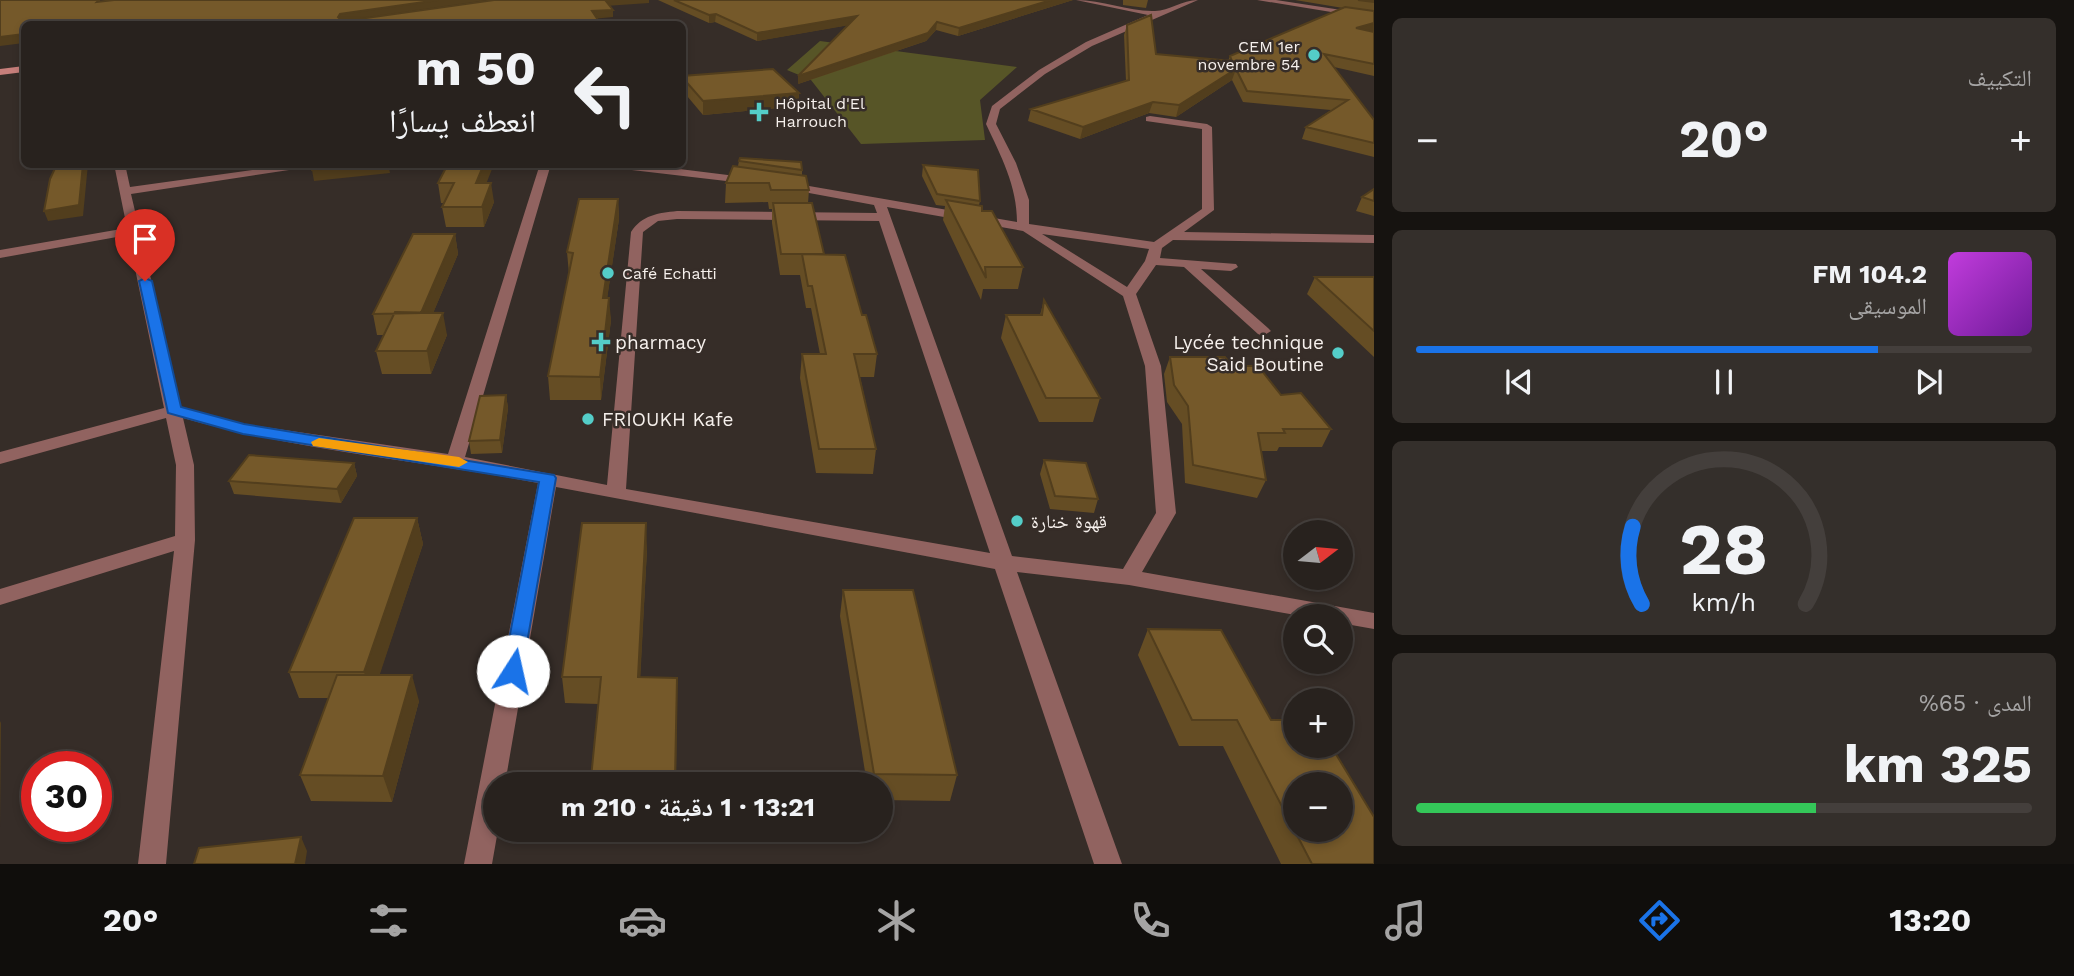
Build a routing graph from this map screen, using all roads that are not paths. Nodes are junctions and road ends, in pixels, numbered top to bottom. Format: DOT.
graph roads {
  1 [pos="1080,0"];
  2 [pos="1194,0"];
  3 [pos="1261,0"];
  4 [pos="1156,13"];
  5 [pos="1374,18"];
  6 [pos="21,69"];
  7 [pos="0,72"];
  8 [pos="1150,119"];
  9 [pos="120,168"];
  10 [pos="295,168"];
  11 [pos="545,168"];
  12 [pos="641,168"];
  13 [pos="126,191"];
  14 [pos="882,209"];
  15 [pos="1023,227"];
  16 [pos="134,230"];
  17 [pos="1173,236"];
  18 [pos="1374,239"];
  19 [pos="0,254"];
  20 [pos="1154,254"];
  21 [pos="1189,265"];
  22 [pos="1231,267"];
  23 [pos="1129,294"];
  24 [pos="1263,331"];
  25 [pos="174,410"];
  26 [pos="0,458"];
  27 [pos="455,461"];
  28 [pos="548,478"];
  29 [pos="616,493"];
  30 [pos="185,540"];
  31 [pos="1005,562"];
  32 [pos="1129,577"];
  33 [pos="0,597"];
  34 [pos="1374,621"];
  35 [pos="152,864"];
  36 [pos="478,864"];
  37 [pos="1108,864"];
  1 -- 4 [label="street"];
  2 -- 4 [label="street"];
  3 -- 5 [label="street"];
  4 -- 15 [label="street"];
  6 -- 7 [label="main road"];
  8 -- 17 [label="street"];
  9 -- 13 [label="street"];
  10 -- 13 [label="street"];
  11 -- 27 [label="street"];
  12 -- 14 [label="street"];
  13 -- 16 [label="street"];
  14 -- 15 [label="street"];
  14 -- 29 [label="street"];
  14 -- 31 [label="street"];
  15 -- 20 [label="street"];
  15 -- 23 [label="street"];
  16 -- 19 [label="street"];
  16 -- 25 [label="street"];
  17 -- 18 [label="street"];
  17 -- 20 [label="street"];
  20 -- 21 [label="street"];
  20 -- 23 [label="street"];
  21 -- 22 [label="street"];
  21 -- 24 [label="street"];
  23 -- 32 [label="street"];
  25 -- 26 [label="street"];
  25 -- 27 [label="street"];
  25 -- 30 [label="street"];
  27 -- 28 [label="street"];
  28 -- 29 [label="street"];
  28 -- 36 [label="street"];
  29 -- 31 [label="street"];
  30 -- 33 [label="street"];
  30 -- 35 [label="street"];
  31 -- 32 [label="street"];
  31 -- 37 [label="street"];
  32 -- 34 [label="street"];
}
